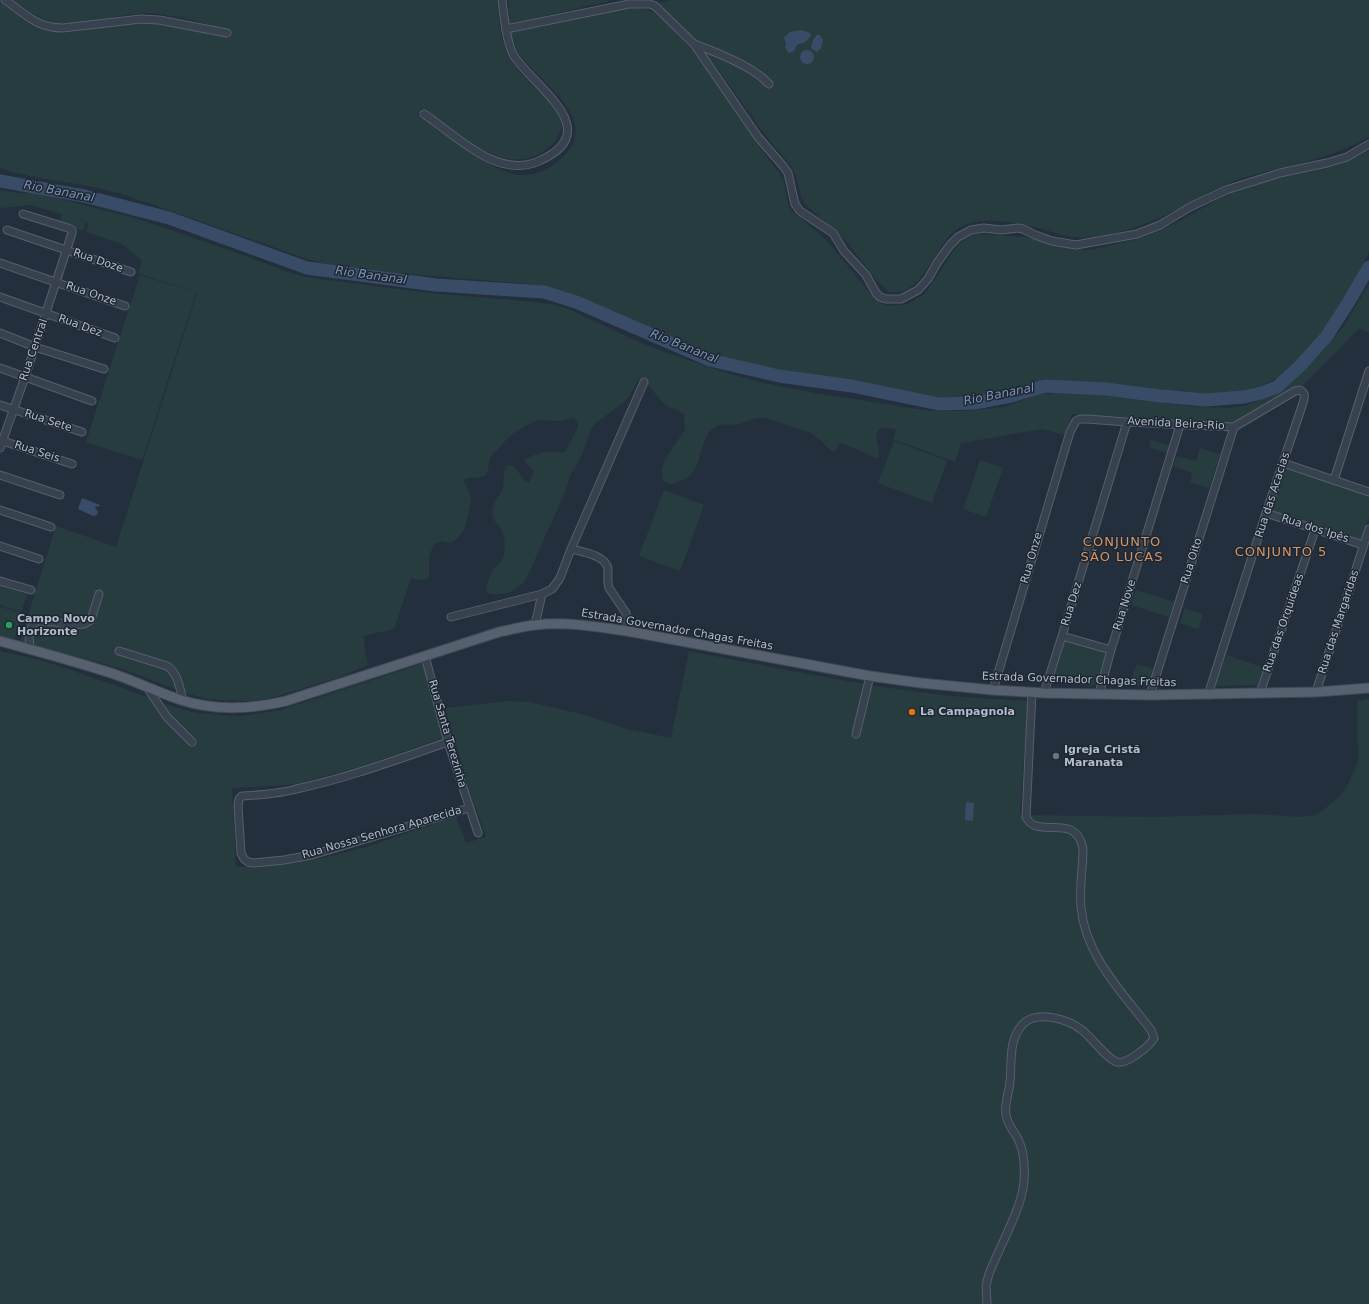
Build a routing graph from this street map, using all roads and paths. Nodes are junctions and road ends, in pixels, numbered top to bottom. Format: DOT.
graph roads {
  1 [pos="6,0"];
  2 [pos="502,0"];
  3 [pos="653,2"];
  4 [pos="506,29"];
  5 [pos="227,33"];
  6 [pos="694,44"];
  7 [pos="769,84"];
  8 [pos="424,114"];
  9 [pos="1369,144"];
  10 [pos="22,214"];
  11 [pos="7,230"];
  12 [pos="67,248"];
  13 [pos="0,263"];
  14 [pos="131,272"];
  15 [pos="57,282"];
  16 [pos="0,297"];
  17 [pos="125,306"];
  18 [pos="46,314"];
  19 [pos="0,333"];
  20 [pos="115,338"];
  21 [pos="35,347"];
  22 [pos="0,368"];
  23 [pos="104,369"];
  24 [pos="1369,371"];
  25 [pos="25,377"];
  26 [pos="644,382"];
  27 [pos="1297,390"];
  28 [pos="92,401"];
  29 [pos="0,405"];
  30 [pos="13,410"];
  31 [pos="1127,422"];
  32 [pos="1180,425"];
  33 [pos="1072,426"];
  34 [pos="1234,427"];
  35 [pos="82,432"];
  36 [pos="1,443"];
  37 [pos="1283,463"];
  38 [pos="72,464"];
  39 [pos="0,475"];
  40 [pos="1334,480"];
  41 [pos="1369,492"];
  42 [pos="60,495"];
  43 [pos="0,510"];
  44 [pos="1266,513"];
  45 [pos="50,527"];
  46 [pos="1369,528"];
  47 [pos="1315,530"];
  48 [pos="1363,545"];
  49 [pos="0,546"];
  50 [pos="571,549"];
  51 [pos="39,559"];
  52 [pos="0,581"];
  53 [pos="31,590"];
  54 [pos="99,594"];
  55 [pos="542,594"];
  56 [pos="451,616"];
  57 [pos="535,625"];
  58 [pos="627,631"];
  59 [pos="1062,636"];
  60 [pos="0,641"];
  61 [pos="31,650"];
  62 [pos="1111,650"];
  63 [pos="119,651"];
  64 [pos="425,656"];
  65 [pos="870,676"];
  66 [pos="146,686"];
  67 [pos="1369,688"];
  68 [pos="993,690"];
  69 [pos="1032,692"];
  70 [pos="1316,692"];
  71 [pos="1044,693"];
  72 [pos="1260,693"];
  73 [pos="1099,694"];
  74 [pos="1150,695"];
  75 [pos="1208,695"];
  76 [pos="183,701"];
  77 [pos="856,734"];
  78 [pos="192,742"];
  79 [pos="448,742"];
  80 [pos="469,808"];
  81 [pos="478,833"];
  82 [pos="987,1304"];
  1 -- 5 [label="street"];
  2 -- 4 [label="street"];
  3 -- 4 [label="street"];
  3 -- 6 [label="street"];
  4 -- 8 [label="street"];
  6 -- 7 [label="street"];
  6 -- 9 [label="street"];
  10 -- 12 [label="street, Rua Central"];
  11 -- 12 [label="street, Rua Doze"];
  12 -- 14 [label="street, Rua Doze"];
  12 -- 15 [label="street, Rua Central"];
  13 -- 15 [label="street, Rua Onze"];
  15 -- 17 [label="street, Rua Onze"];
  15 -- 18 [label="street, Rua Central"];
  16 -- 18 [label="street, Rua Dez"];
  18 -- 20 [label="street, Rua Dez"];
  18 -- 21 [label="street, Rua Central"];
  19 -- 21 [label="street"];
  21 -- 23 [label="street"];
  21 -- 25 [label="street, Rua Central"];
  22 -- 25 [label="street"];
  24 -- 40 [label="street"];
  25 -- 28 [label="street"];
  25 -- 30 [label="street, Rua Central"];
  26 -- 50 [label="street"];
  27 -- 34 [label="street, Avenida Beira-Rio"];
  27 -- 37 [label="street, Rua das Acacias"];
  29 -- 30 [label="street, Rua Sete"];
  30 -- 35 [label="street, Rua Sete"];
  30 -- 36 [label="street, Rua Central"];
  31 -- 32 [label="street, Avenida Beira-Rio"];
  31 -- 33 [label="street, Avenida Beira-Rio"];
  31 -- 59 [label="street, Rua Dez"];
  32 -- 34 [label="street, Avenida Beira-Rio"];
  32 -- 62 [label="street, Rua Nove"];
  33 -- 68 [label="street, Rua Onze"];
  34 -- 74 [label="street, Rua Oito"];
  36 -- 38 [label="street, Rua Seis"];
  37 -- 40 [label="street"];
  37 -- 44 [label="street, Rua das Acacias"];
  39 -- 42 [label="street"];
  40 -- 41 [label="street"];
  43 -- 45 [label="street"];
  44 -- 47 [label="street, Rua dos Ipês"];
  44 -- 75 [label="street, Rua das Acacias"];
  46 -- 48 [label="street, Rua das Margaridas"];
  47 -- 48 [label="street, Rua dos Ipês"];
  47 -- 72 [label="street, Rua das Orquídeas"];
  48 -- 70 [label="street, Rua das Margaridas"];
  49 -- 51 [label="street"];
  50 -- 55 [label="street"];
  50 -- 58 [label="street"];
  52 -- 53 [label="street"];
  54 -- 61 [label="street"];
  55 -- 56 [label="street"];
  55 -- 57 [label="street"];
  57 -- 58 [label="main road, Estrada Governador Chagas Freitas"];
  57 -- 64 [label="main road, Estrada Governador Chagas Freitas"];
  58 -- 65 [label="main road, Estrada Governador Chagas Freitas"];
  59 -- 62 [label="street"];
  59 -- 71 [label="street, Rua Dez"];
  60 -- 61 [label="main road, Estrada Governador Chagas Freitas"];
  61 -- 66 [label="main road, Estrada Governador Chagas Freitas"];
  62 -- 73 [label="street, Rua Nove"];
  63 -- 76 [label="street"];
  64 -- 76 [label="main road, Estrada Governador Chagas Freitas"];
  64 -- 79 [label="street, Rua Santa Terezinha"];
  65 -- 68 [label="main road, Estrada Governador Chagas Freitas"];
  65 -- 77 [label="street"];
  66 -- 76 [label="main road, Estrada Governador Chagas Freitas"];
  66 -- 78 [label="street"];
  67 -- 70 [label="main road, Estrada Governador Chagas Freitas"];
  68 -- 69 [label="main road, Estrada Governador Chagas Freitas"];
  69 -- 71 [label="main road, Estrada Governador Chagas Freitas"];
  69 -- 82 [label="street"];
  70 -- 72 [label="main road, Estrada Governador Chagas Freitas"];
  71 -- 73 [label="main road, Estrada Governador Chagas Freitas"];
  72 -- 75 [label="main road, Estrada Governador Chagas Freitas"];
  73 -- 74 [label="main road, Estrada Governador Chagas Freitas"];
  74 -- 75 [label="main road, Estrada Governador Chagas Freitas"];
  79 -- 80 [label="street, Rua Santa Terezinha"];
  79 -- 80 [label="street, Rua Nossa Senhora Aparecida"];
  80 -- 81 [label="street, Rua Santa Terezinha"];
}
